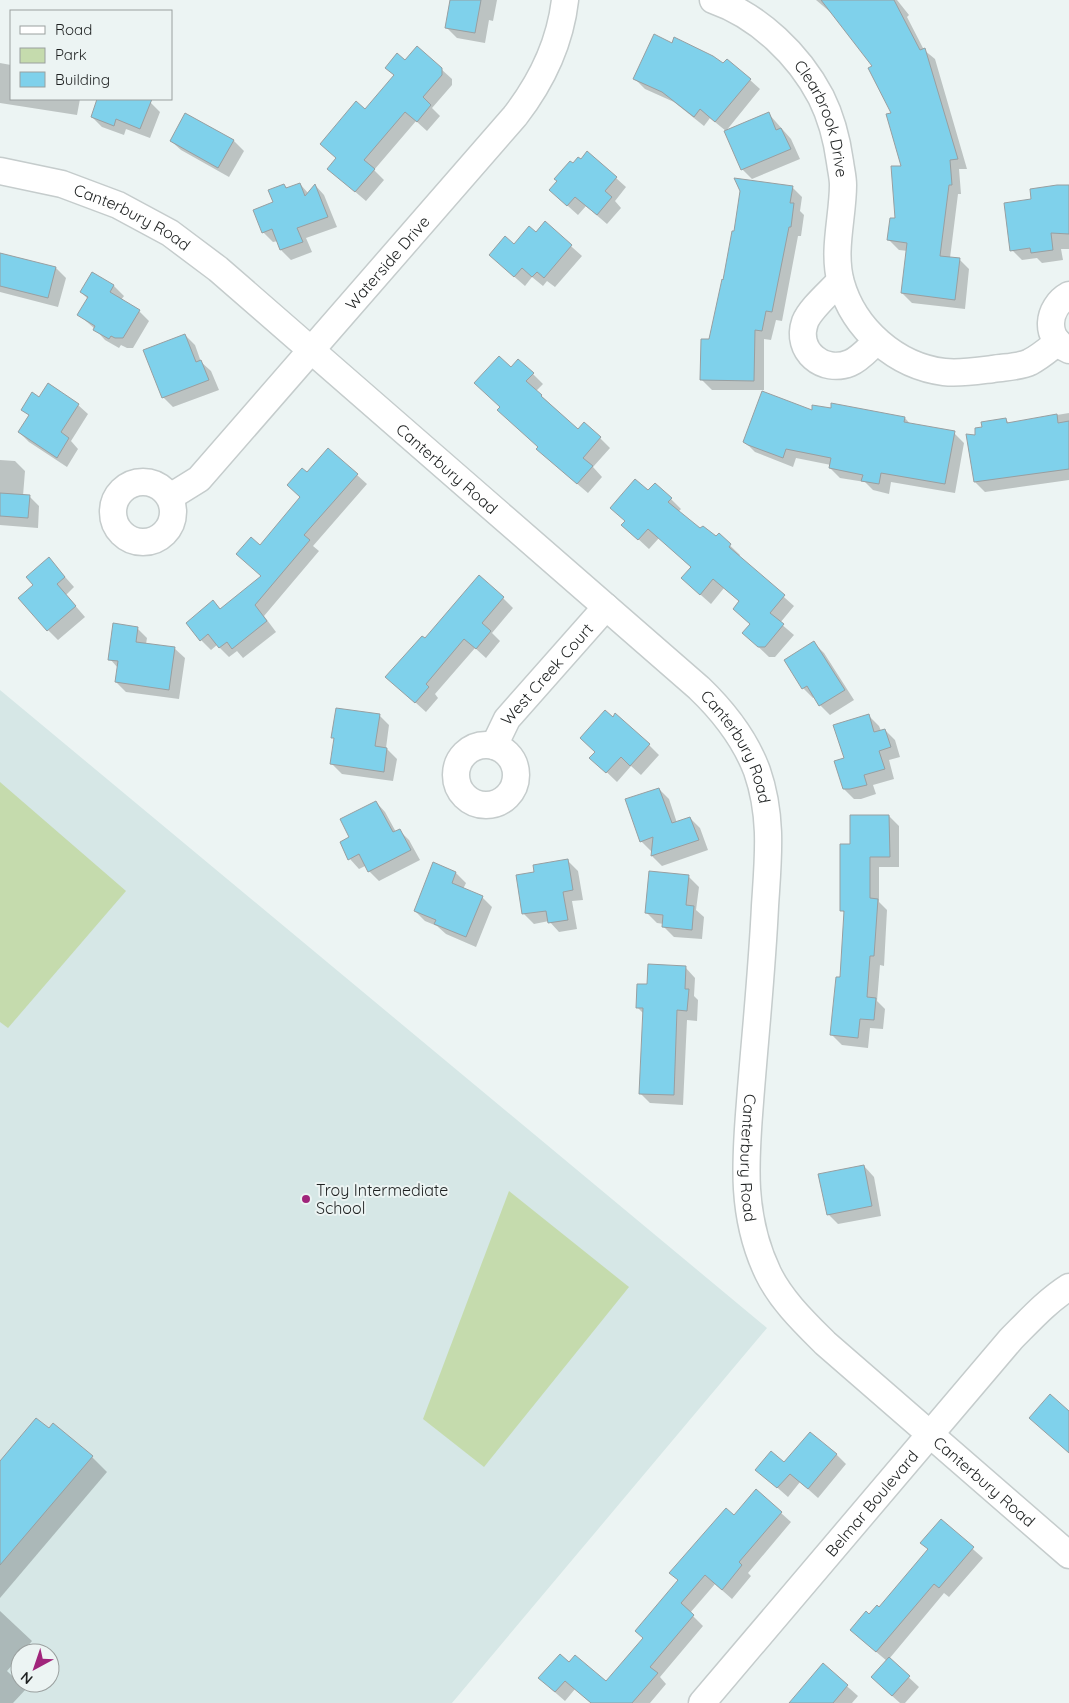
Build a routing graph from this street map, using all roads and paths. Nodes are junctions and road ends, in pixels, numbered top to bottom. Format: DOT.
graph roads {
  1 [pos="565,0"];
  2 [pos="714,0"];
  3 [pos="0,171"];
  4 [pos="840,281"];
  5 [pos="1069,295"];
  6 [pos="877,341"];
  7 [pos="1064,346"];
  8 [pos="311,350"];
  9 [pos="170,497"];
  10 [pos="606,607"];
  11 [pos="494,746"];
  12 [pos="1069,1287"];
  13 [pos="930,1434"];
  14 [pos="1069,1555"];
  15 [pos="702,1703"];
  1 -- 8 [label="street, Waterside Drive"];
  2 -- 4 [label="street, Clearbrook Drive"];
  3 -- 8 [label="street, Canterbury Road"];
  4 -- 6 [label="street, Clearbrook Drive"];
  4 -- 6 [label="street"];
  5 -- 7 [label="street, Clearbrook Drive"];
  6 -- 7 [label="street, Clearbrook Drive"];
  8 -- 9 [label="street, Waterside Drive"];
  8 -- 10 [label="street, Canterbury Road"];
  10 -- 11 [label="street, West Creek Court"];
  10 -- 13 [label="street, Canterbury Road"];
  12 -- 13 [label="street, Belmar Boulevard"];
  13 -- 14 [label="street, Canterbury Road"];
  13 -- 15 [label="street, Belmar Boulevard"];
}
